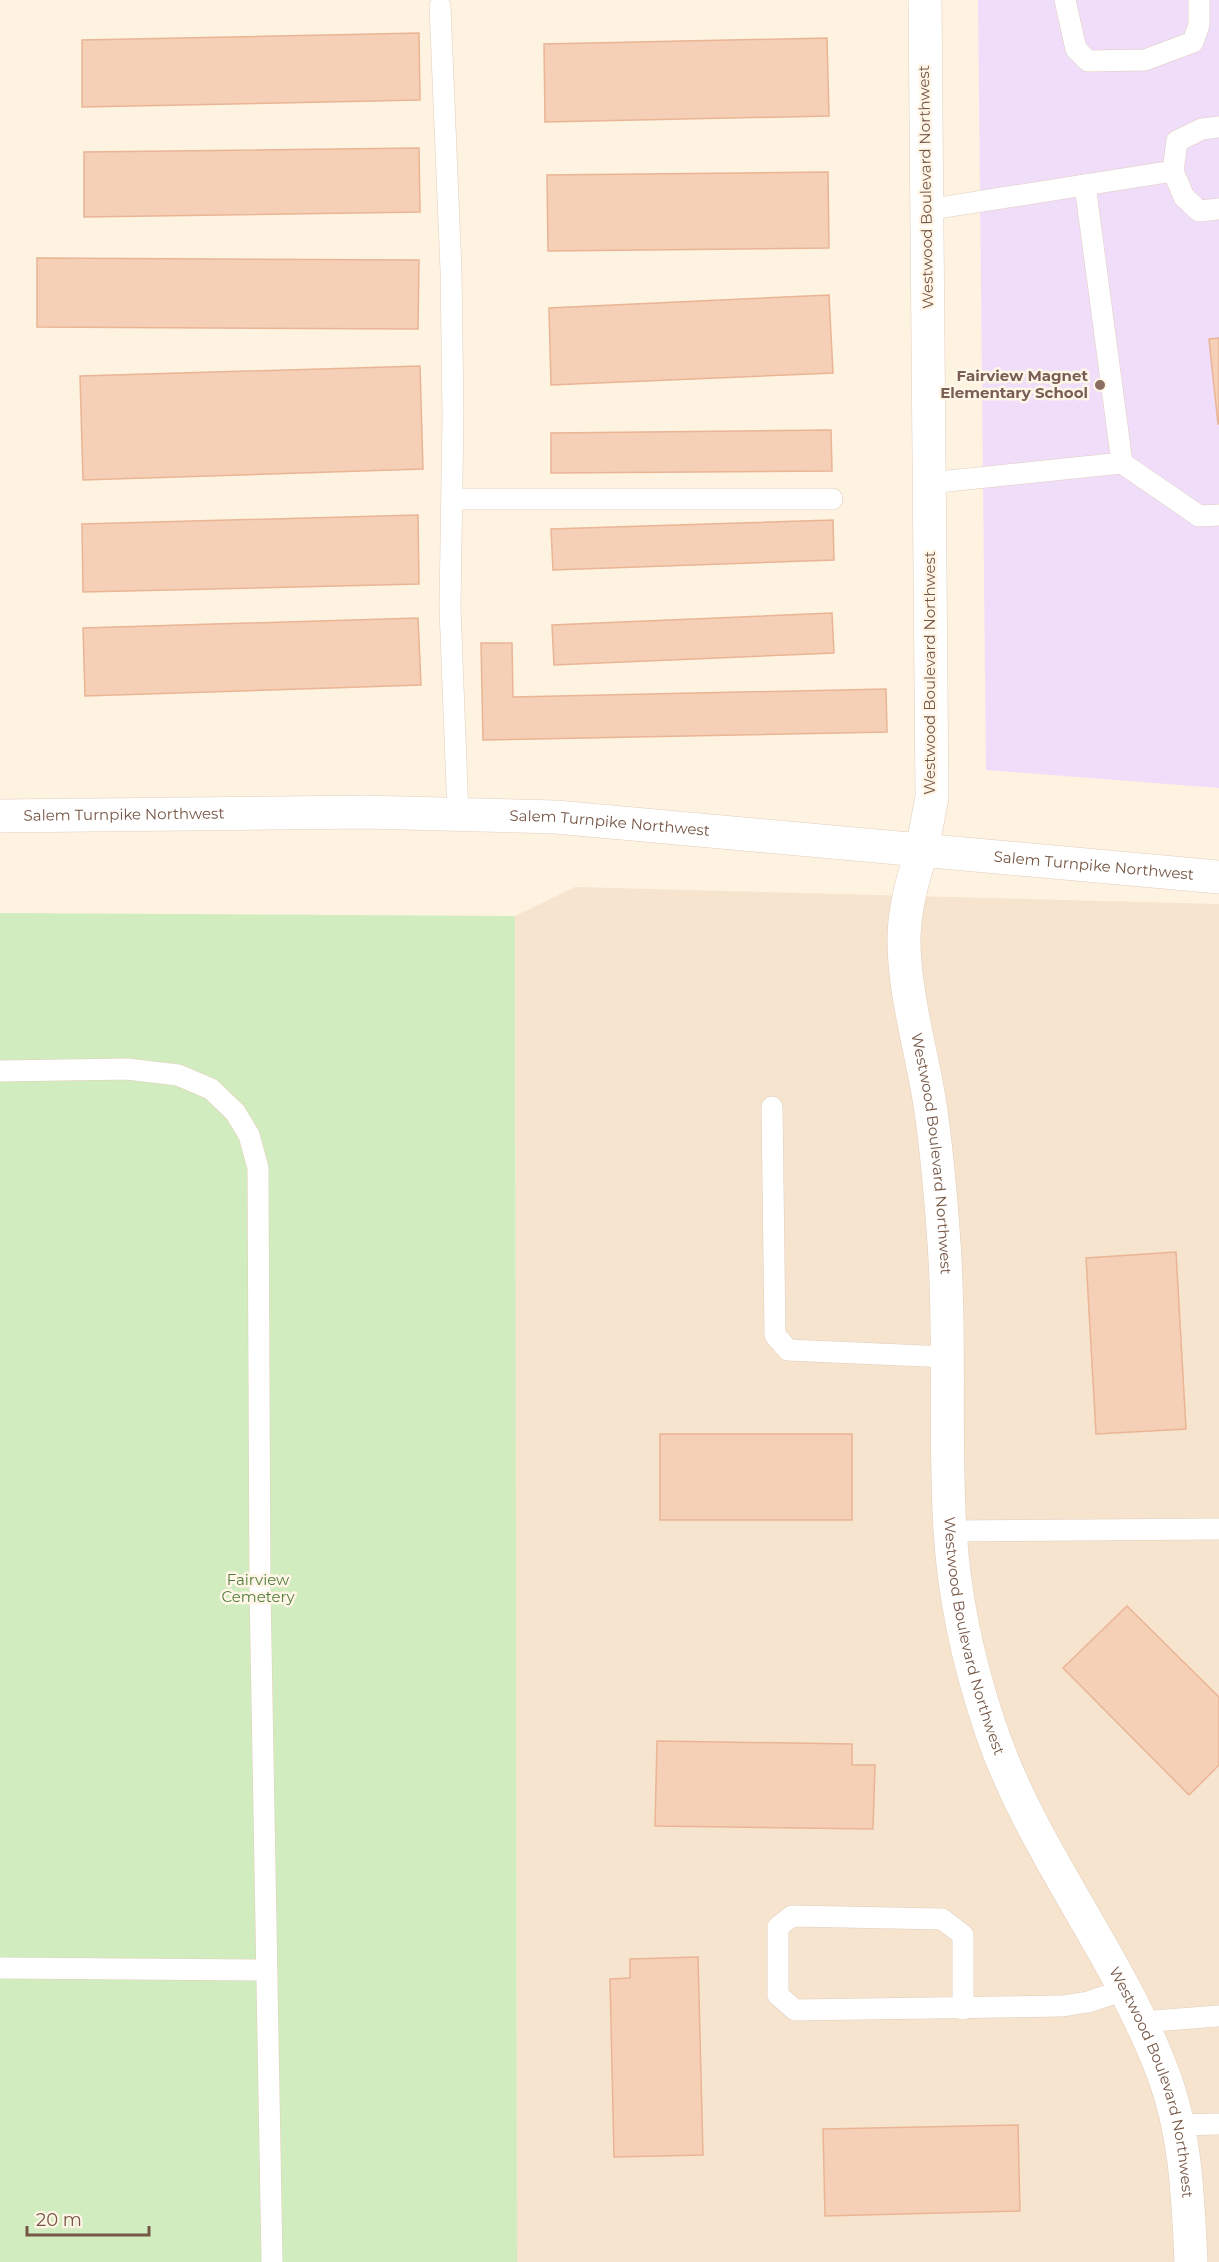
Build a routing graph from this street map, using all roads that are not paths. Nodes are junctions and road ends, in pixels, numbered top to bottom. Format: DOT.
graph roads {
  1 [pos="925,0"];
  2 [pos="1065,0"];
  3 [pos="1199,0"];
  4 [pos="440,6"];
  5 [pos="1219,127"];
  6 [pos="1173,171"];
  7 [pos="1085,185"];
  8 [pos="1219,209"];
  9 [pos="926,210"];
  10 [pos="1122,463"];
  11 [pos="929,483"];
  12 [pos="452,498"];
  13 [pos="832,499"];
  14 [pos="1219,515"];
  15 [pos="458,814"];
  16 [pos="0,816"];
  17 [pos="922,850"];
  18 [pos="1219,877"];
  19 [pos="0,1071"];
  20 [pos="772,1107"];
  21 [pos="946,1357"];
  22 [pos="1219,1529"];
  23 [pos="950,1532"];
  24 [pos="0,1968"];
  25 [pos="266,1970"];
  26 [pos="1126,1989"];
  27 [pos="963,2009"];
  28 [pos="1219,2016"];
  29 [pos="1140,2022"];
  30 [pos="1219,2124"];
  31 [pos="1178,2125"];
  32 [pos="272,2262"];
  33 [pos="1191,2262"];
  1 -- 9 [label="street, Westwood Boulevard Northwest"];
  2 -- 3 [label="lane"];
  4 -- 12 [label="lane"];
  5 -- 6 [label="lane"];
  6 -- 7 [label="lane"];
  6 -- 8 [label="lane"];
  7 -- 9 [label="lane"];
  7 -- 10 [label="lane"];
  9 -- 11 [label="street, Westwood Boulevard Northwest"];
  10 -- 11 [label="lane"];
  10 -- 14 [label="lane"];
  11 -- 17 [label="street, Westwood Boulevard Northwest"];
  12 -- 13 [label="lane"];
  12 -- 15 [label="lane"];
  15 -- 16 [label="street, Salem Turnpike Northwest"];
  15 -- 17 [label="street, Salem Turnpike Northwest"];
  17 -- 18 [label="street, Salem Turnpike Northwest"];
  17 -- 21 [label="street, Westwood Boulevard Northwest"];
  19 -- 25 [label="lane"];
  20 -- 21 [label="lane"];
  21 -- 23 [label="street, Westwood Boulevard Northwest"];
  22 -- 23 [label="lane"];
  23 -- 26 [label="street, Westwood Boulevard Northwest"];
  24 -- 25 [label="lane"];
  25 -- 32 [label="lane"];
  26 -- 27 [label="lane"];
  26 -- 29 [label="street, Westwood Boulevard Northwest"];
  27 -- 27 [label="lane"];
  28 -- 29 [label="lane"];
  29 -- 31 [label="street, Westwood Boulevard Northwest"];
  30 -- 31 [label="lane"];
  31 -- 33 [label="street, Westwood Boulevard Northwest"];
}
